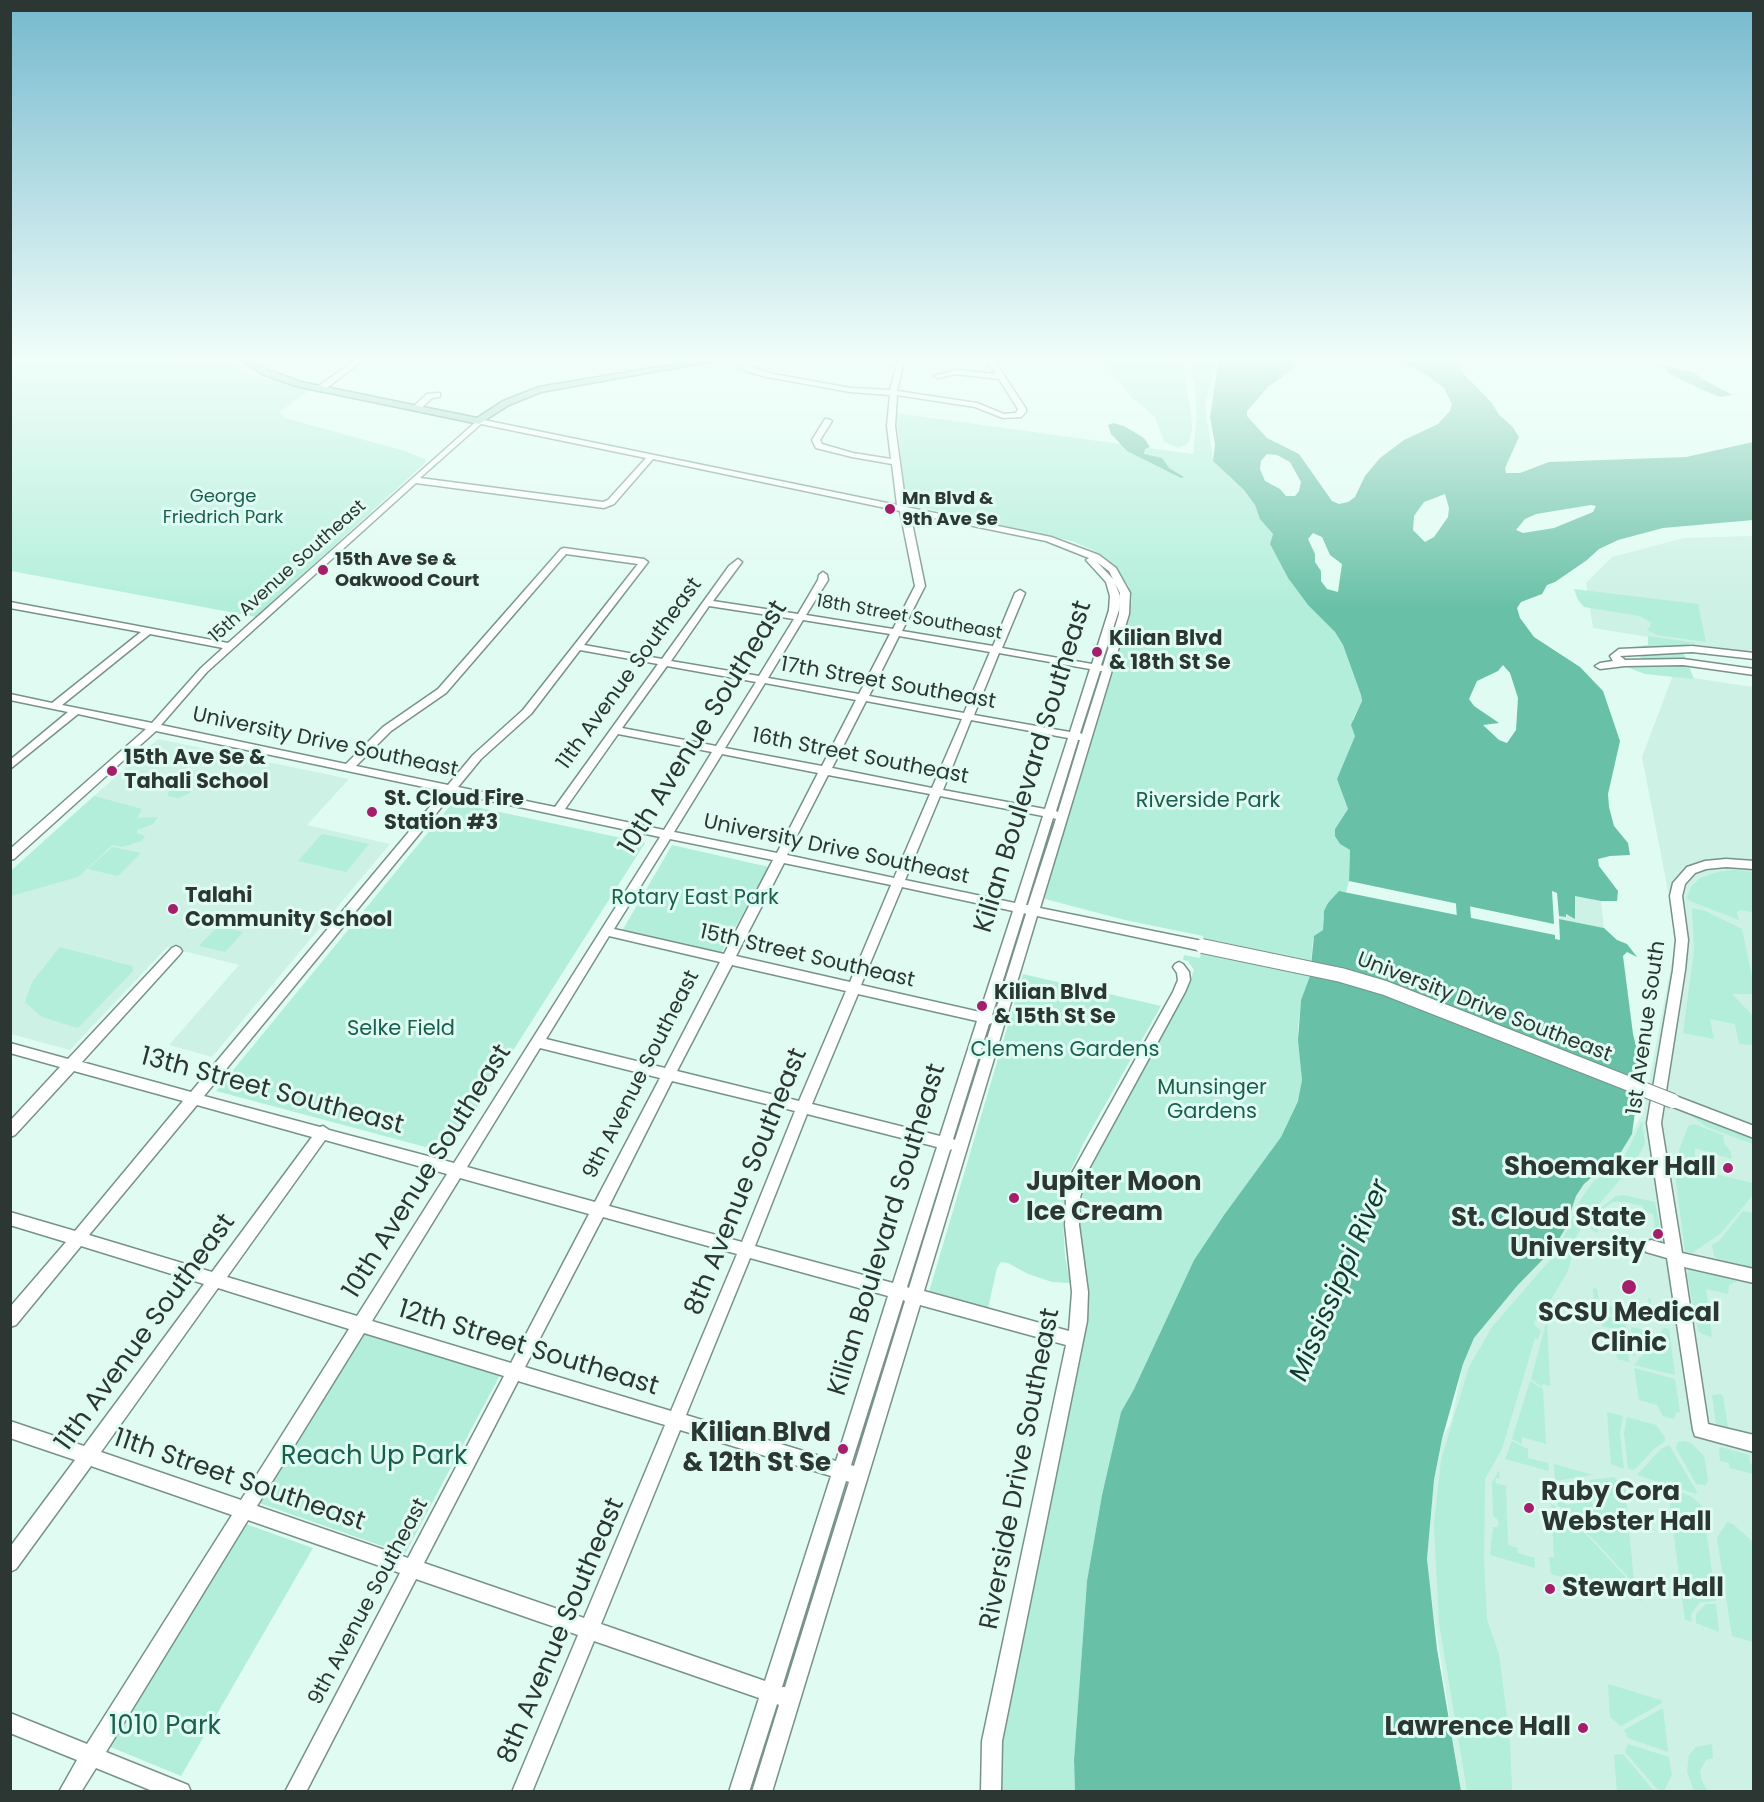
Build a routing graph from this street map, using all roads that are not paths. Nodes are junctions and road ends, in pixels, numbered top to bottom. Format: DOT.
graph roads {
  1 [pos="457,441"];
  2 [pos="575,441"];
  3 [pos="817,441"];
  4 [pos="894,441"];
  5 [pos="651,457"];
  6 [pos="896,462"];
  7 [pos="415,480"];
  8 [pos="904,509"];
  9 [pos="738,562"];
  10 [pos="823,575"];
  11 [pos="1020,593"];
  12 [pos="707,603"];
  13 [pos="10,605"];
  14 [pos="801,617"];
  15 [pos="148,631"];
  16 [pos="896,633"];
  17 [pos="230,646"];
  18 [pos="578,647"];
  19 [pos="995,649"];
  20 [pos="1754,656"];
  21 [pos="664,661"];
  22 [pos="1625,663"];
  23 [pos="1600,666"];
  24 [pos="1100,668"];
  25 [pos="1754,672"];
  26 [pos="762,680"];
  27 [pos="10,697"];
  28 [pos="863,698"];
  29 [pos="54,706"];
  30 [pos="76,711"];
  31 [pos="967,717"];
  32 [pos="154,727"];
  33 [pos="615,730"];
  34 [pos="1074,736"];
  35 [pos="1086,738"];
  36 [pos="719,750"];
  37 [pos="10,766"];
  38 [pos="348,768"];
  39 [pos="825,771"];
  40 [pos="450,789"];
  41 [pos="938,792"];
  42 [pos="556,812"];
  43 [pos="1048,814"];
  44 [pos="1062,817"];
  45 [pos="667,834"];
  46 [pos="10,856"];
  47 [pos="780,858"];
  48 [pos="1754,866"];
  49 [pos="899,883"];
  50 [pos="1018,909"];
  51 [pos="1032,912"];
  52 [pos="605,931"];
  53 [pos="176,951"];
  54 [pos="727,958"];
  55 [pos="1179,967"];
  56 [pos="853,988"];
  57 [pos="983,1017"];
  58 [pos="999,1021"];
  59 [pos="537,1042"];
  60 [pos="10,1048"];
  61 [pos="72,1064"];
  62 [pos="668,1073"];
  63 [pos="194,1098"];
  64 [pos="803,1108"];
  65 [pos="1696,1110"];
  66 [pos="1754,1125"];
  67 [pos="10,1131"];
  68 [pos="323,1132"];
  69 [pos="1754,1132"];
  70 [pos="943,1143"];
  71 [pos="960,1146"];
  72 [pos="458,1169"];
  73 [pos="599,1210"];
  74 [pos="10,1218"];
  75 [pos="78,1239"];
  76 [pos="1651,1247"];
  77 [pos="746,1250"];
  78 [pos="1676,1255"];
  79 [pos="1754,1276"];
  80 [pos="216,1281"];
  81 [pos="897,1290"];
  82 [pos="915,1295"];
  83 [pos="10,1320"];
  84 [pos="362,1325"];
  85 [pos="1074,1340"];
  86 [pos="514,1371"];
  87 [pos="676,1420"];
  88 [pos="10,1429"];
  89 [pos="1754,1444"];
  90 [pos="88,1456"];
  91 [pos="841,1471"];
  92 [pos="858,1476"];
  93 [pos="245,1510"];
  94 [pos="10,1563"];
  95 [pos="412,1568"];
  96 [pos="588,1629"];
  97 [pos="770,1693"];
  98 [pos="790,1700"];
  99 [pos="10,1723"];
  100 [pos="91,1755"];
  101 [pos="69,1791"];
  102 [pos="181,1791"];
  103 [pos="295,1791"];
  104 [pos="522,1791"];
  105 [pos="739,1791"];
  106 [pos="762,1791"];
  107 [pos="992,1791"];
  1 -- 7 [label="street, 15th Avenue Southeast"];
  2 -- 5 [label="street"];
  3 -- 6 [label="street"];
  4 -- 6 [label="street, 9th Avenue Southeast"];
  5 -- 7 [label="street"];
  5 -- 8 [label="street"];
  6 -- 8 [label="street, 9th Avenue Southeast"];
  7 -- 17 [label="street, 15th Avenue Southeast"];
  8 -- 16 [label="street, 9th Avenue Southeast"];
  8 -- 24 [label="street, Kilian Boulevard Southeast"];
  9 -- 12 [label="street, 11th Avenue Southeast"];
  10 -- 14 [label="street, 10th Avenue Southeast"];
  11 -- 19 [label="street, 8th Avenue Southeast"];
  12 -- 14 [label="street, 18th Street Southeast"];
  12 -- 21 [label="street, 11th Avenue Southeast"];
  13 -- 15 [label="street"];
  14 -- 16 [label="street, 18th Street Southeast"];
  14 -- 26 [label="street, 10th Avenue Southeast"];
  15 -- 17 [label="street"];
  15 -- 29 [label="street"];
  16 -- 19 [label="street, 18th Street Southeast"];
  16 -- 28 [label="street, 9th Avenue Southeast"];
  17 -- 32 [label="street, 15th Avenue Southeast"];
  18 -- 21 [label="street, 17th Street Southeast"];
  18 -- 38 [label="street"];
  18 -- 40 [label="street"];
  19 -- 24 [label="street, 18th Street Southeast"];
  19 -- 31 [label="street, 8th Avenue Southeast"];
  20 -- 22 [label="street"];
  21 -- 26 [label="street, 17th Street Southeast"];
  21 -- 33 [label="street, 11th Avenue Southeast"];
  22 -- 23 [label="street"];
  22 -- 25 [label="street"];
  24 -- 34 [label="street, Kilian Boulevard Southeast"];
  24 -- 35 [label="street, Kilian Boulevard Southeast"];
  26 -- 28 [label="street, 17th Street Southeast"];
  26 -- 36 [label="street, 10th Avenue Southeast"];
  27 -- 29 [label="street, University Drive Southeast"];
  28 -- 31 [label="street, 17th Street Southeast"];
  28 -- 39 [label="street, 9th Avenue Southeast"];
  29 -- 30 [label="street, University Drive Southeast"];
  30 -- 32 [label="street, University Drive Southeast"];
  30 -- 37 [label="street"];
  31 -- 34 [label="street, 17th Street Southeast"];
  31 -- 41 [label="street, 8th Avenue Southeast"];
  32 -- 38 [label="street, University Drive Southeast"];
  32 -- 46 [label="street, 15th Avenue Southeast"];
  33 -- 36 [label="street, 16th Street Southeast"];
  33 -- 42 [label="street, 11th Avenue Southeast"];
  34 -- 35 [label="street, 17th Street Southeast"];
  34 -- 43 [label="street, Kilian Boulevard Southeast"];
  35 -- 44 [label="street, Kilian Boulevard Southeast"];
  36 -- 39 [label="street, 16th Street Southeast"];
  36 -- 45 [label="street, 10th Avenue Southeast"];
  38 -- 40 [label="street, University Drive Southeast"];
  39 -- 41 [label="street, 16th Street Southeast"];
  39 -- 47 [label="street, 9th Avenue Southeast"];
  40 -- 42 [label="street, University Drive Southeast"];
  40 -- 63 [label="street"];
  41 -- 43 [label="street, 16th Street Southeast"];
  41 -- 49 [label="street, 8th Avenue Southeast"];
  42 -- 45 [label="street, University Drive Southeast"];
  43 -- 44 [label="street, 16th Street Southeast"];
  43 -- 50 [label="street, Kilian Boulevard Southeast"];
  44 -- 51 [label="street, Kilian Boulevard Southeast"];
  45 -- 47 [label="street, University Drive Southeast"];
  45 -- 52 [label="street, 10th Avenue Southeast"];
  47 -- 49 [label="street, University Drive Southeast"];
  47 -- 54 [label="street, 9th Avenue Southeast"];
  48 -- 78 [label="street, 1st Avenue South"];
  49 -- 50 [label="street, University Drive Southeast"];
  49 -- 56 [label="street, 8th Avenue Southeast"];
  50 -- 51 [label="street, University Drive Southeast"];
  50 -- 57 [label="street, Kilian Boulevard Southeast"];
  51 -- 58 [label="street, Kilian Boulevard Southeast"];
  51 -- 65 [label="street, University Drive Southeast, bridge"];
  52 -- 54 [label="street, 15th Street Southeast"];
  52 -- 59 [label="street, 10th Avenue Southeast"];
  53 -- 61 [label="street"];
  54 -- 56 [label="street, 15th Street Southeast"];
  54 -- 62 [label="street, 9th Avenue Southeast"];
  55 -- 85 [label="street, Riverside Drive Southeast"];
  56 -- 57 [label="street, 15th Street Southeast"];
  56 -- 64 [label="street, 8th Avenue Southeast"];
  57 -- 58 [label="street, 15th Street Southeast"];
  57 -- 70 [label="street, Kilian Boulevard Southeast"];
  58 -- 71 [label="street, Kilian Boulevard Southeast"];
  59 -- 62 [label="street"];
  59 -- 72 [label="street, 10th Avenue Southeast"];
  60 -- 61 [label="street, 13th Street Southeast"];
  61 -- 63 [label="street, 13th Street Southeast"];
  61 -- 67 [label="street"];
  62 -- 64 [label="street"];
  62 -- 73 [label="street, 9th Avenue Southeast"];
  63 -- 68 [label="street, 13th Street Southeast"];
  63 -- 75 [label="street"];
  64 -- 70 [label="street"];
  64 -- 77 [label="street, 8th Avenue Southeast"];
  65 -- 66 [label="street"];
  65 -- 69 [label="street"];
  68 -- 72 [label="street, 13th Street Southeast"];
  68 -- 80 [label="street, 11th Avenue Southeast"];
  70 -- 71 [label="street"];
  70 -- 81 [label="street, Kilian Boulevard Southeast"];
  71 -- 82 [label="street, Kilian Boulevard Southeast"];
  72 -- 73 [label="street, 13th Street Southeast"];
  72 -- 84 [label="street, 10th Avenue Southeast"];
  73 -- 77 [label="street, 13th Street Southeast"];
  73 -- 86 [label="street, 9th Avenue Southeast"];
  74 -- 75 [label="street, 12th Street Southeast"];
  75 -- 80 [label="street, 12th Street Southeast"];
  75 -- 83 [label="street"];
  76 -- 78 [label="street"];
  77 -- 81 [label="street, 13th Street Southeast"];
  77 -- 87 [label="street, 8th Avenue Southeast"];
  78 -- 79 [label="street"];
  78 -- 89 [label="street, 1st Avenue South"];
  80 -- 84 [label="street, 12th Street Southeast"];
  80 -- 90 [label="street, 11th Avenue Southeast"];
  81 -- 82 [label="street, 13th Street Southeast"];
  81 -- 91 [label="street, Kilian Boulevard Southeast"];
  82 -- 85 [label="street, 13th Street Southeast"];
  82 -- 92 [label="street, Kilian Boulevard Southeast"];
  84 -- 86 [label="street, 12th Street Southeast"];
  84 -- 93 [label="street, 10th Avenue Southeast"];
  85 -- 107 [label="street, Riverside Drive Southeast"];
  86 -- 87 [label="street, 12th Street Southeast"];
  86 -- 95 [label="street, 9th Avenue Southeast"];
  87 -- 91 [label="street, 12th Street Southeast"];
  87 -- 96 [label="street, 8th Avenue Southeast"];
  88 -- 90 [label="street, 11th Street Southeast"];
  90 -- 93 [label="street, 11th Street Southeast"];
  90 -- 94 [label="street, 11th Avenue Southeast"];
  91 -- 92 [label="street, 12th Street Southeast"];
  91 -- 97 [label="street, Kilian Boulevard Southeast"];
  92 -- 98 [label="street, Kilian Boulevard Southeast"];
  93 -- 95 [label="street, 11th Street Southeast"];
  93 -- 100 [label="street, 10th Avenue Southeast"];
  95 -- 96 [label="street, 11th Street Southeast"];
  95 -- 103 [label="street, 9th Avenue Southeast"];
  96 -- 97 [label="street, 11th Street Southeast"];
  96 -- 104 [label="street, 8th Avenue Southeast"];
  97 -- 98 [label="street, 11th Street Southeast"];
  97 -- 105 [label="street, Kilian Boulevard Southeast"];
  98 -- 106 [label="street, Kilian Boulevard Southeast"];
  99 -- 100 [label="street"];
  100 -- 101 [label="street, 10th Avenue Southeast"];
  100 -- 102 [label="street"];
}
